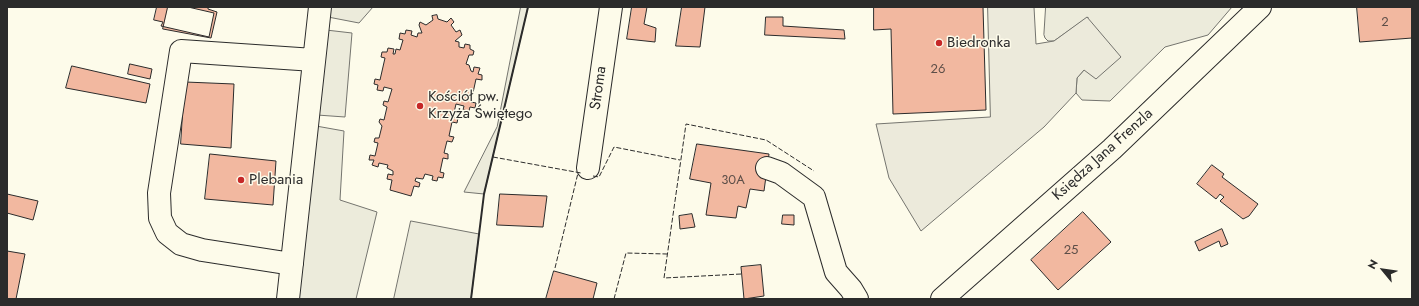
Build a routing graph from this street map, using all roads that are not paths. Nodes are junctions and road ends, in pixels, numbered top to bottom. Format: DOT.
graph roads {
  1 [pos="320,7"];
  2 [pos="611,7"];
  3 [pos="1260,7"];
  4 [pos="314,60"];
  5 [pos="588,168"];
  6 [pos="767,168"];
  7 [pos="292,264"];
  8 [pos="288,299"];
  9 [pos="857,299"];
  10 [pos="942,299"];
  1 -- 4 [label="main road"];
  2 -- 5 [label="main road, Stroma"];
  3 -- 10 [label="main road, Księdza Jana Frenzla"];
  4 -- 7 [label="main road"];
  4 -- 7 [label="main road"];
  6 -- 9 [label="main road"];
  7 -- 8 [label="main road"];
}
